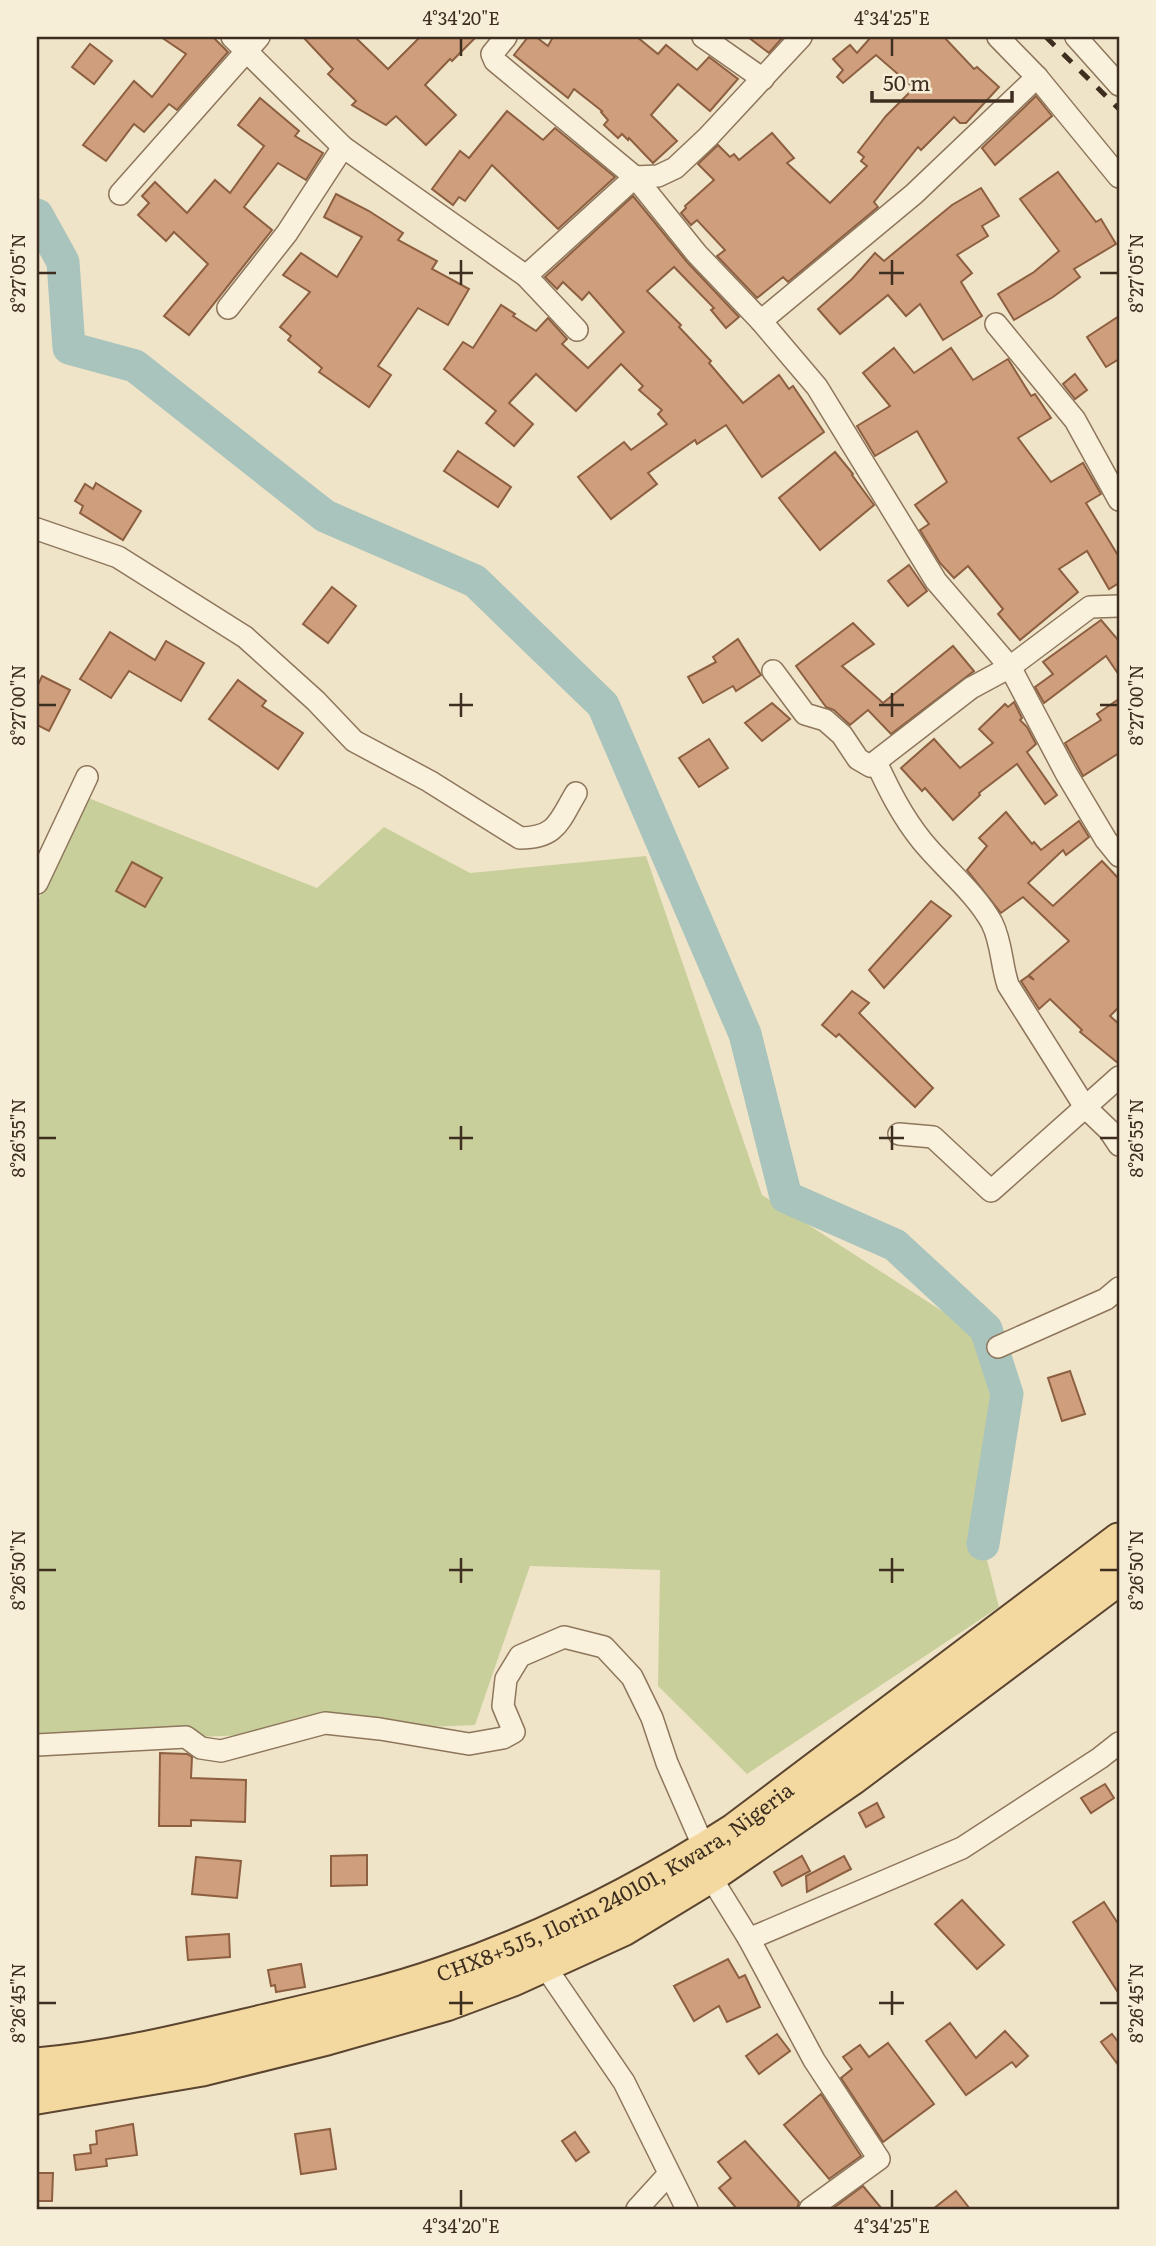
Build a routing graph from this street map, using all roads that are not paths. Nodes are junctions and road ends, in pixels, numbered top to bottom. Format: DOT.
graph roads {
  1 [pos="506,37"];
  2 [pos="703,37"];
  3 [pos="801,37"];
  4 [pos="998,37"];
  5 [pos="1076,37"];
  6 [pos="246,42"];
  7 [pos="1037,77"];
  8 [pos="763,79"];
  9 [pos="1119,85"];
  10 [pos="343,147"];
  11 [pos="635,177"];
  12 [pos="1119,177"];
  13 [pos="120,194"];
  14 [pos="526,276"];
  15 [pos="228,308"];
  16 [pos="761,321"];
  17 [pos="996,324"];
  18 [pos="577,330"];
  19 [pos="1119,500"];
  20 [pos="37,529"];
  21 [pos="1119,606"];
  22 [pos="1010,667"];
  23 [pos="773,671"];
  24 [pos="876,762"];
  25 [pos="87,777"];
  26 [pos="576,793"];
  27 [pos="1112,837"];
  28 [pos="1119,856"];
  29 [pos="37,883"];
  30 [pos="1119,1077"];
  31 [pos="1085,1107"];
  32 [pos="899,1134"];
  33 [pos="1119,1145"];
  34 [pos="1119,1288"];
  35 [pos="998,1348"];
  36 [pos="1119,1540"];
  37 [pos="1119,1578"];
  38 [pos="1119,1743"];
  39 [pos="37,1745"];
  40 [pos="707,1863"];
  41 [pos="749,1939"];
  42 [pos="544,1965"];
  43 [pos="37,2065"];
  44 [pos="37,2097"];
  45 [pos="668,2175"];
  46 [pos="637,2209"];
  47 [pos="687,2209"];
  48 [pos="810,2209"];
  1 -- 11 [label="street"];
  2 -- 8 [label="street"];
  3 -- 8 [label="street"];
  4 -- 7 [label="street"];
  5 -- 9 [label="street"];
  6 -- 10 [label="street"];
  6 -- 13 [label="street"];
  7 -- 12 [label="street"];
  7 -- 16 [label="street"];
  8 -- 11 [label="street"];
  10 -- 14 [label="street"];
  10 -- 15 [label="street"];
  11 -- 14 [label="street"];
  11 -- 16 [label="street"];
  14 -- 18 [label="street"];
  16 -- 22 [label="street"];
  17 -- 19 [label="street"];
  20 -- 26 [label="street"];
  21 -- 22 [label="street"];
  22 -- 24 [label="street"];
  22 -- 27 [label="street"];
  23 -- 24 [label="street"];
  24 -- 31 [label="street"];
  25 -- 29 [label="street"];
  27 -- 28 [label="street"];
  30 -- 31 [label="street"];
  31 -- 32 [label="street"];
  31 -- 33 [label="street"];
  34 -- 35 [label="street"];
  36 -- 40 [label="main road, CHX8+5J5, Ilorin 240101, Kwara, Nigeria"];
  37 -- 40 [label="main road, CHX8+5J5, Ilorin 240101, Kwara, Nigeria"];
  38 -- 41 [label="street"];
  39 -- 40 [label="street"];
  40 -- 41 [label="street"];
  40 -- 42 [label="main road, CHX8+5J5, Ilorin 240101, Kwara, Nigeria"];
  40 -- 43 [label="main road, CHX8+5J5, Ilorin 240101, Kwara, Nigeria"];
  41 -- 48 [label="street"];
  42 -- 44 [label="main road, CHX8+5J5, Ilorin 240101, Kwara, Nigeria"];
  42 -- 45 [label="street"];
  45 -- 46 [label="street"];
  45 -- 47 [label="street"];
}
